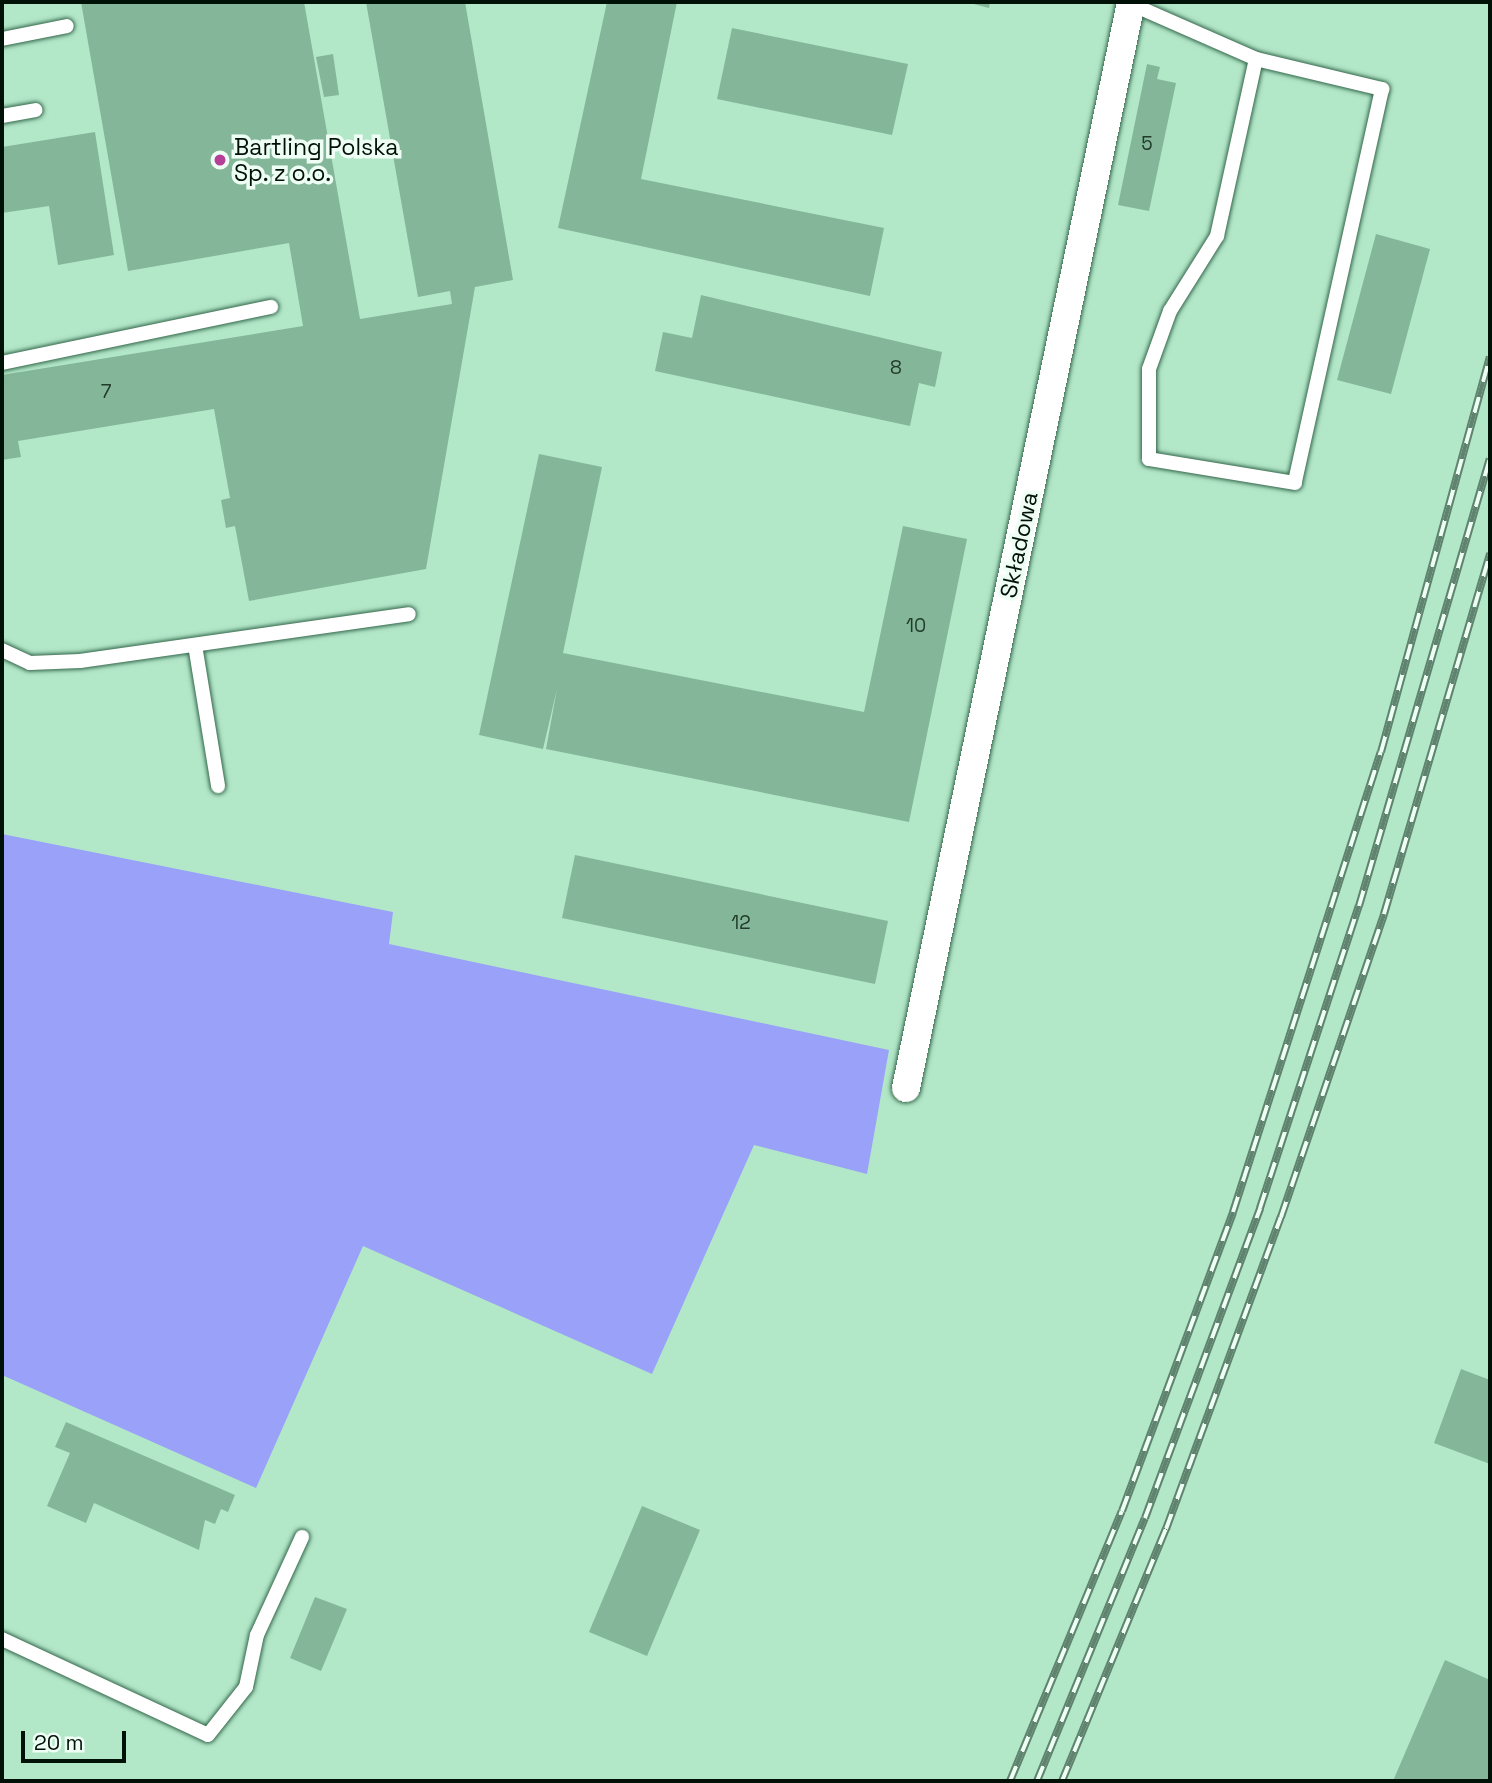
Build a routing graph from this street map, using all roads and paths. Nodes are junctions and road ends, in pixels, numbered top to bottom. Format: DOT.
graph roads {
  1 [pos="1131,3"];
  2 [pos="67,26"];
  3 [pos="2,39"];
  4 [pos="1256,59"];
  5 [pos="35,110"];
  6 [pos="2,116"];
  7 [pos="271,307"];
  8 [pos="2,363"];
  9 [pos="409,614"];
  10 [pos="195,645"];
  11 [pos="2,650"];
  12 [pos="218,786"];
  13 [pos="906,1088"];
  14 [pos="302,1537"];
  15 [pos="2,1639"];
  1 -- 4 [label="lane"];
  1 -- 13 [label="street, Składowa"];
  2 -- 3 [label="lane"];
  4 -- 4 [label="lane"];
  5 -- 6 [label="lane"];
  7 -- 8 [label="lane"];
  9 -- 10 [label="lane"];
  10 -- 11 [label="lane"];
  10 -- 12 [label="lane"];
  14 -- 15 [label="lane"];
}
